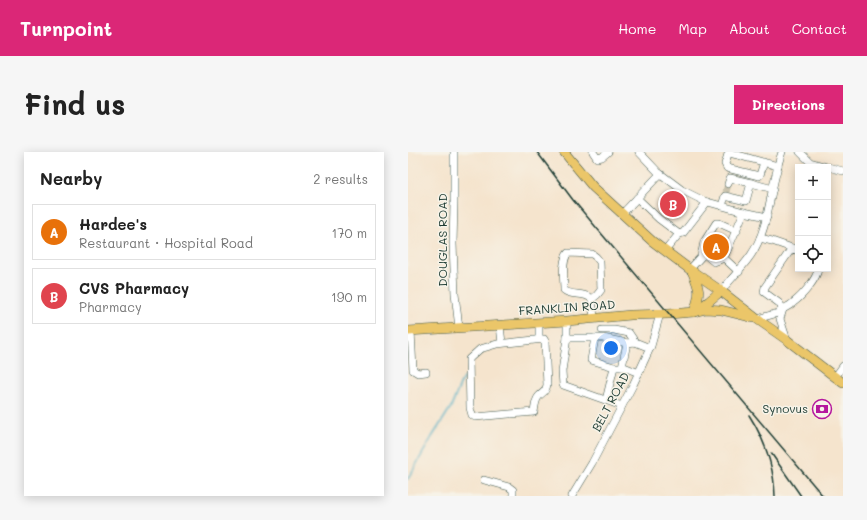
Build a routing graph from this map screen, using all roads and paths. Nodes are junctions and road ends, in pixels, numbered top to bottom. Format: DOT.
graph roads {
  1 [pos="454,152"];
  2 [pos="564,152"];
  3 [pos="592,152"];
  4 [pos="639,152"];
  5 [pos="782,152"];
  6 [pos="800,152"];
  7 [pos="605,155"];
  8 [pos="764,162"];
  9 [pos="817,164"];
  10 [pos="778,166"];
  11 [pos="831,168"];
  12 [pos="843,171"];
  13 [pos="660,174"];
  14 [pos="751,183"];
  15 [pos="773,188"];
  16 [pos="726,191"];
  17 [pos="637,198"];
  18 [pos="707,202"];
  19 [pos="722,206"];
  20 [pos="744,212"];
  21 [pos="622,214"];
  22 [pos="766,216"];
  23 [pos="737,231"];
  24 [pos="678,234"];
  25 [pos="760,238"];
  26 [pos="795,249"];
  27 [pos="665,251"];
  28 [pos="702,252"];
  29 [pos="724,258"];
  30 [pos="689,269"];
  31 [pos="739,272"];
  32 [pos="818,272"];
  33 [pos="721,291"];
  34 [pos="592,298"];
  35 [pos="783,309"];
  36 [pos="694,312"];
  37 [pos="660,314"];
  38 [pos="598,318"];
  39 [pos="757,319"];
  40 [pos="567,321"];
  41 [pos="539,323"];
  42 [pos="500,326"];
  43 [pos="459,328"];
  44 [pos="602,330"];
  45 [pos="410,331"];
  46 [pos="567,338"];
  47 [pos="595,338"];
  48 [pos="603,338"];
  49 [pos="539,339"];
  50 [pos="787,340"];
  51 [pos="635,342"];
  52 [pos="502,343"];
  53 [pos="627,343"];
  54 [pos="650,348"];
  55 [pos="843,366"];
  56 [pos="614,367"];
  57 [pos="622,367"];
  58 [pos="426,372"];
  59 [pos="638,373"];
  60 [pos="835,376"];
  61 [pos="843,383"];
  62 [pos="606,400"];
  63 [pos="622,406"];
  64 [pos="484,480"];
  65 [pos="514,496"];
  66 [pos="572,496"];
  1 -- 43 [label="street, DOUGLAS ROAD"];
  2 -- 21 [label="main road"];
  3 -- 7 [label="street"];
  4 -- 13 [label="street"];
  5 -- 10 [label="street"];
  6 -- 9 [label="street"];
  8 -- 8 [label="street"];
  8 -- 10 [label="street"];
  10 -- 15 [label="street"];
  11 -- 12 [label="street"];
  13 -- 17 [label="street"];
  13 -- 18 [label="street"];
  14 -- 15 [label="street"];
  14 -- 16 [label="street"];
  14 -- 16 [label="street"];
  15 -- 22 [label="street"];
  16 -- 19 [label="street"];
  17 -- 21 [label="street"];
  17 -- 24 [label="street"];
  18 -- 19 [label="street"];
  18 -- 24 [label="street"];
  19 -- 20 [label="street"];
  20 -- 22 [label="street"];
  20 -- 23 [label="street"];
  21 -- 27 [label="main road"];
  22 -- 25 [label="street"];
  23 -- 28 [label="street"];
  23 -- 29 [label="street"];
  24 -- 27 [label="street"];
  25 -- 26 [label="street"];
  25 -- 31 [label="street"];
  26 -- 35 [label="street"];
  27 -- 30 [label="main road"];
  28 -- 29 [label="street"];
  28 -- 30 [label="street"];
  29 -- 31 [label="street"];
  30 -- 33 [label="main road"];
  30 -- 36 [label="main road"];
  31 -- 33 [label="street"];
  32 -- 35 [label="street"];
  33 -- 36 [label="main road"];
  33 -- 39 [label="main road"];
  34 -- 34 [label="street"];
  34 -- 38 [label="street"];
  35 -- 39 [label="street"];
  35 -- 50 [label="street"];
  36 -- 37 [label="main road, FRANKLIN ROAD"];
  36 -- 39 [label="main road, FRANKLIN ROAD"];
  37 -- 38 [label="main road, FRANKLIN ROAD"];
  37 -- 54 [label="street, BELT ROAD"];
  38 -- 40 [label="main road, FRANKLIN ROAD"];
  38 -- 44 [label="street"];
  39 -- 50 [label="main road"];
  40 -- 41 [label="main road, FRANKLIN ROAD"];
  40 -- 46 [label="street"];
  41 -- 42 [label="main road, FRANKLIN ROAD"];
  41 -- 49 [label="street"];
  42 -- 43 [label="main road, FRANKLIN ROAD"];
  42 -- 52 [label="street"];
  43 -- 45 [label="main road, FRANKLIN ROAD"];
  44 -- 48 [label="street"];
  44 -- 51 [label="street"];
  45 -- 58 [label="street"];
  46 -- 47 [label="street"];
  46 -- 62 [label="street"];
  47 -- 48 [label="street"];
  47 -- 56 [label="street"];
  48 -- 53 [label="street"];
  49 -- 52 [label="street"];
  49 -- 52 [label="street"];
  50 -- 60 [label="main road"];
  51 -- 53 [label="street"];
  51 -- 54 [label="street"];
  53 -- 57 [label="street"];
  54 -- 59 [label="street, BELT ROAD"];
  55 -- 60 [label="street"];
  56 -- 57 [label="street"];
  56 -- 62 [label="street"];
  57 -- 59 [label="street"];
  59 -- 63 [label="street, BELT ROAD"];
  60 -- 61 [label="main road"];
  62 -- 63 [label="street"];
  63 -- 66 [label="street, BELT ROAD"];
  64 -- 65 [label="street"];
}
